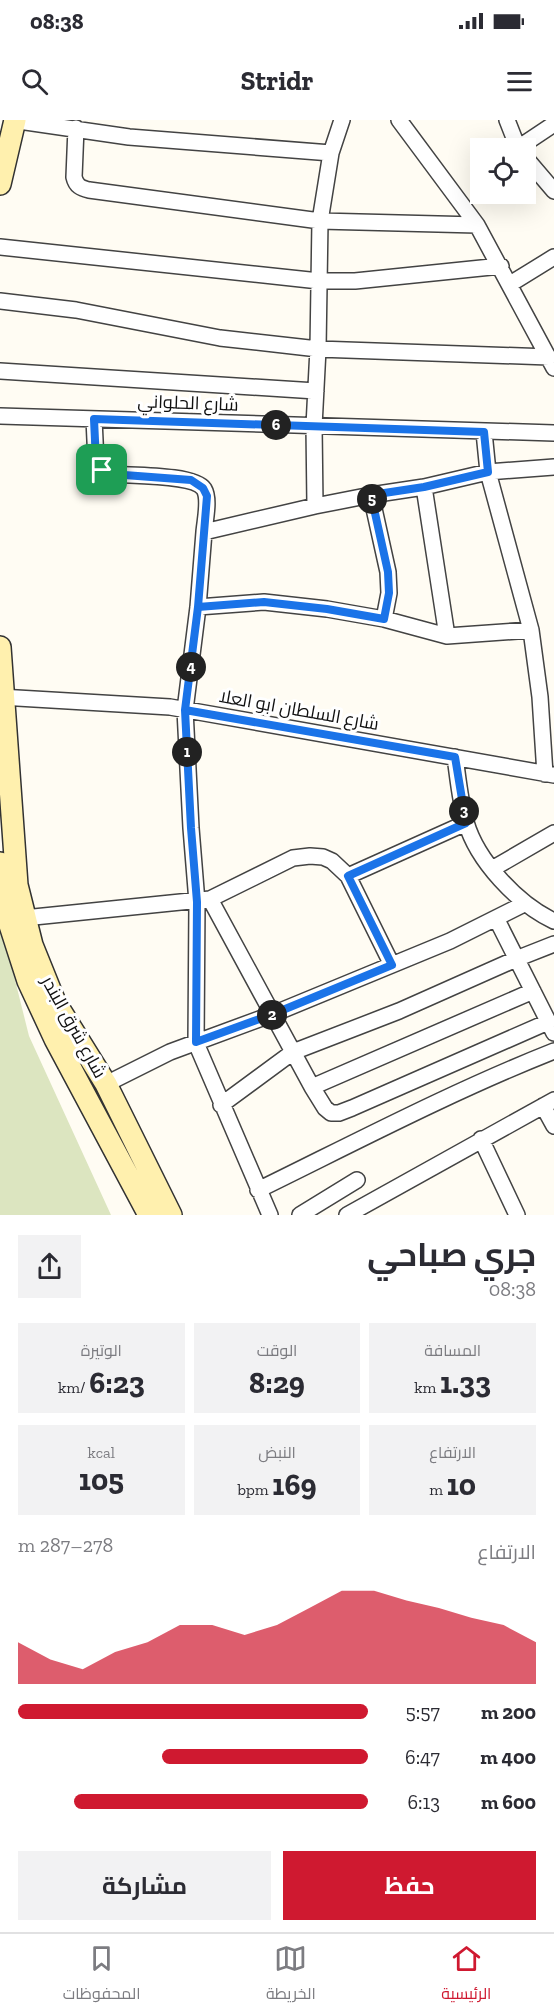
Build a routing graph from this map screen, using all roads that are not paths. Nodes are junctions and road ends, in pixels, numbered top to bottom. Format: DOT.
graph roads {
  1 [pos="2,120"];
  2 [pos="14,120"];
  3 [pos="342,120"];
  4 [pos="399,120"];
  5 [pos="507,120"];
  6 [pos="554,124"];
  7 [pos="0,126"];
  8 [pos="76,128"];
  9 [pos="514,138"];
  10 [pos="533,138"];
  11 [pos="331,153"];
  12 [pos="536,170"];
  13 [pos="0,180"];
  14 [pos="554,191"];
  15 [pos="320,221"];
  16 [pos="477,225"];
  17 [pos="0,247"];
  18 [pos="554,257"];
  19 [pos="501,266"];
  20 [pos="319,282"];
  21 [pos="510,284"];
  22 [pos="0,301"];
  23 [pos="318,349"];
  24 [pos="551,362"];
  25 [pos="0,371"];
  26 [pos="316,391"];
  27 [pos="0,416"];
  28 [pos="94,419"];
  29 [pos="314,426"];
  30 [pos="484,432"];
  31 [pos="554,433"];
  32 [pos="554,466"];
  33 [pos="488,472"];
  34 [pos="424,487"];
  35 [pos="371,495"];
  36 [pos="315,506"];
  37 [pos="204,532"];
  38 [pos="198,607"];
  39 [pos="384,619"];
  40 [pos="531,630"];
  41 [pos="447,636"];
  42 [pos="0,648"];
  43 [pos="2,697"];
  44 [pos="185,710"];
  45 [pos="455,757"];
  46 [pos="549,774"];
  47 [pos="466,823"];
  48 [pos="554,833"];
  49 [pos="0,862"];
  50 [pos="492,869"];
  51 [pos="348,876"];
  52 [pos="204,901"];
  53 [pos="524,904"];
  54 [pos="24,918"];
  55 [pos="496,918"];
  56 [pos="554,921"];
  57 [pos="554,944"];
  58 [pos="516,959"];
  59 [pos="392,965"];
  60 [pos="533,991"];
  61 [pos="273,1014"];
  62 [pos="550,1019"];
  63 [pos="196,1042"];
  64 [pos="554,1051"];
  65 [pos="293,1052"];
  66 [pos="82,1065"];
  67 [pos="106,1084"];
  68 [pos="312,1087"];
  69 [pos="86,1094"];
  70 [pos="549,1103"];
  71 [pos="221,1105"];
  72 [pos="554,1126"];
  73 [pos="481,1139"];
  74 [pos="357,1180"];
  75 [pos="258,1190"];
  76 [pos="149,1215"];
  77 [pos="171,1215"];
  78 [pos="270,1215"];
  79 [pos="300,1215"];
  80 [pos="347,1215"];
  81 [pos="517,1215"];
  1 -- 7 [label="main road"];
  2 -- 8 [label="street"];
  2 -- 13 [label="main road"];
  3 -- 11 [label="street"];
  4 -- 16 [label="street"];
  5 -- 9 [label="street"];
  6 -- 10 [label="street"];
  8 -- 11 [label="street"];
  8 -- 15 [label="street"];
  11 -- 15 [label="street"];
  12 -- 14 [label="street"];
  15 -- 16 [label="street"];
  15 -- 20 [label="street"];
  16 -- 19 [label="street"];
  17 -- 20 [label="street"];
  18 -- 21 [label="street"];
  19 -- 20 [label="street"];
  19 -- 21 [label="street"];
  20 -- 23 [label="street"];
  21 -- 24 [label="street"];
  22 -- 23 [label="street"];
  23 -- 24 [label="street"];
  23 -- 26 [label="street"];
  25 -- 26 [label="street"];
  26 -- 29 [label="street"];
  27 -- 28 [label="street, شارع الحلواني"];
  28 -- 29 [label="street, شارع الحلواني"];
  28 -- 37 [label="street"];
  29 -- 30 [label="street, شارع الحلواني"];
  29 -- 36 [label="street"];
  30 -- 31 [label="street, شارع الحلواني"];
  30 -- 33 [label="street"];
  32 -- 33 [label="street"];
  33 -- 34 [label="street"];
  33 -- 40 [label="street"];
  34 -- 35 [label="street"];
  34 -- 41 [label="street"];
  35 -- 36 [label="street"];
  35 -- 39 [label="street"];
  36 -- 37 [label="street"];
  37 -- 38 [label="street"];
  38 -- 39 [label="street"];
  38 -- 44 [label="street"];
  39 -- 41 [label="street"];
  40 -- 41 [label="street"];
  40 -- 46 [label="street"];
  42 -- 43 [label="main road, شارع شرق البندر"];
  43 -- 44 [label="street, شارع السلطان ابو العلا"];
  43 -- 54 [label="main road, شارع شرق البندر"];
  44 -- 45 [label="street, شارع السلطان ابو العلا"];
  44 -- 52 [label="street"];
  45 -- 46 [label="street, شارع السلطان ابو العلا"];
  45 -- 47 [label="street"];
  47 -- 50 [label="street"];
  47 -- 51 [label="street"];
  48 -- 50 [label="street"];
  49 -- 66 [label="main road, شارع شرق البندر"];
  50 -- 53 [label="street"];
  51 -- 52 [label="street"];
  51 -- 59 [label="street"];
  52 -- 54 [label="street"];
  52 -- 61 [label="street"];
  52 -- 63 [label="street"];
  53 -- 55 [label="street"];
  53 -- 56 [label="street"];
  54 -- 66 [label="main road, شارع شرق البندر"];
  55 -- 58 [label="street"];
  55 -- 59 [label="street"];
  57 -- 58 [label="street"];
  58 -- 60 [label="street"];
  58 -- 65 [label="street"];
  59 -- 61 [label="street"];
  60 -- 62 [label="street"];
  60 -- 68 [label="street"];
  61 -- 63 [label="street"];
  61 -- 65 [label="street"];
  62 -- 68 [label="street"];
  63 -- 67 [label="street"];
  63 -- 71 [label="street"];
  64 -- 75 [label="street"];
  65 -- 68 [label="street"];
  65 -- 71 [label="street"];
  66 -- 67 [label="main road, شارع شرق البندر"];
  66 -- 69 [label="main road, شارع شرق البندر"];
  67 -- 69 [label="main road"];
  67 -- 77 [label="main road, شارع شرق البندر"];
  69 -- 76 [label="main road, شارع شرق البندر"];
  70 -- 72 [label="street"];
  70 -- 73 [label="street"];
  71 -- 75 [label="street"];
  73 -- 80 [label="street"];
  73 -- 81 [label="street"];
  74 -- 79 [label="street"];
  75 -- 78 [label="street"];
}
